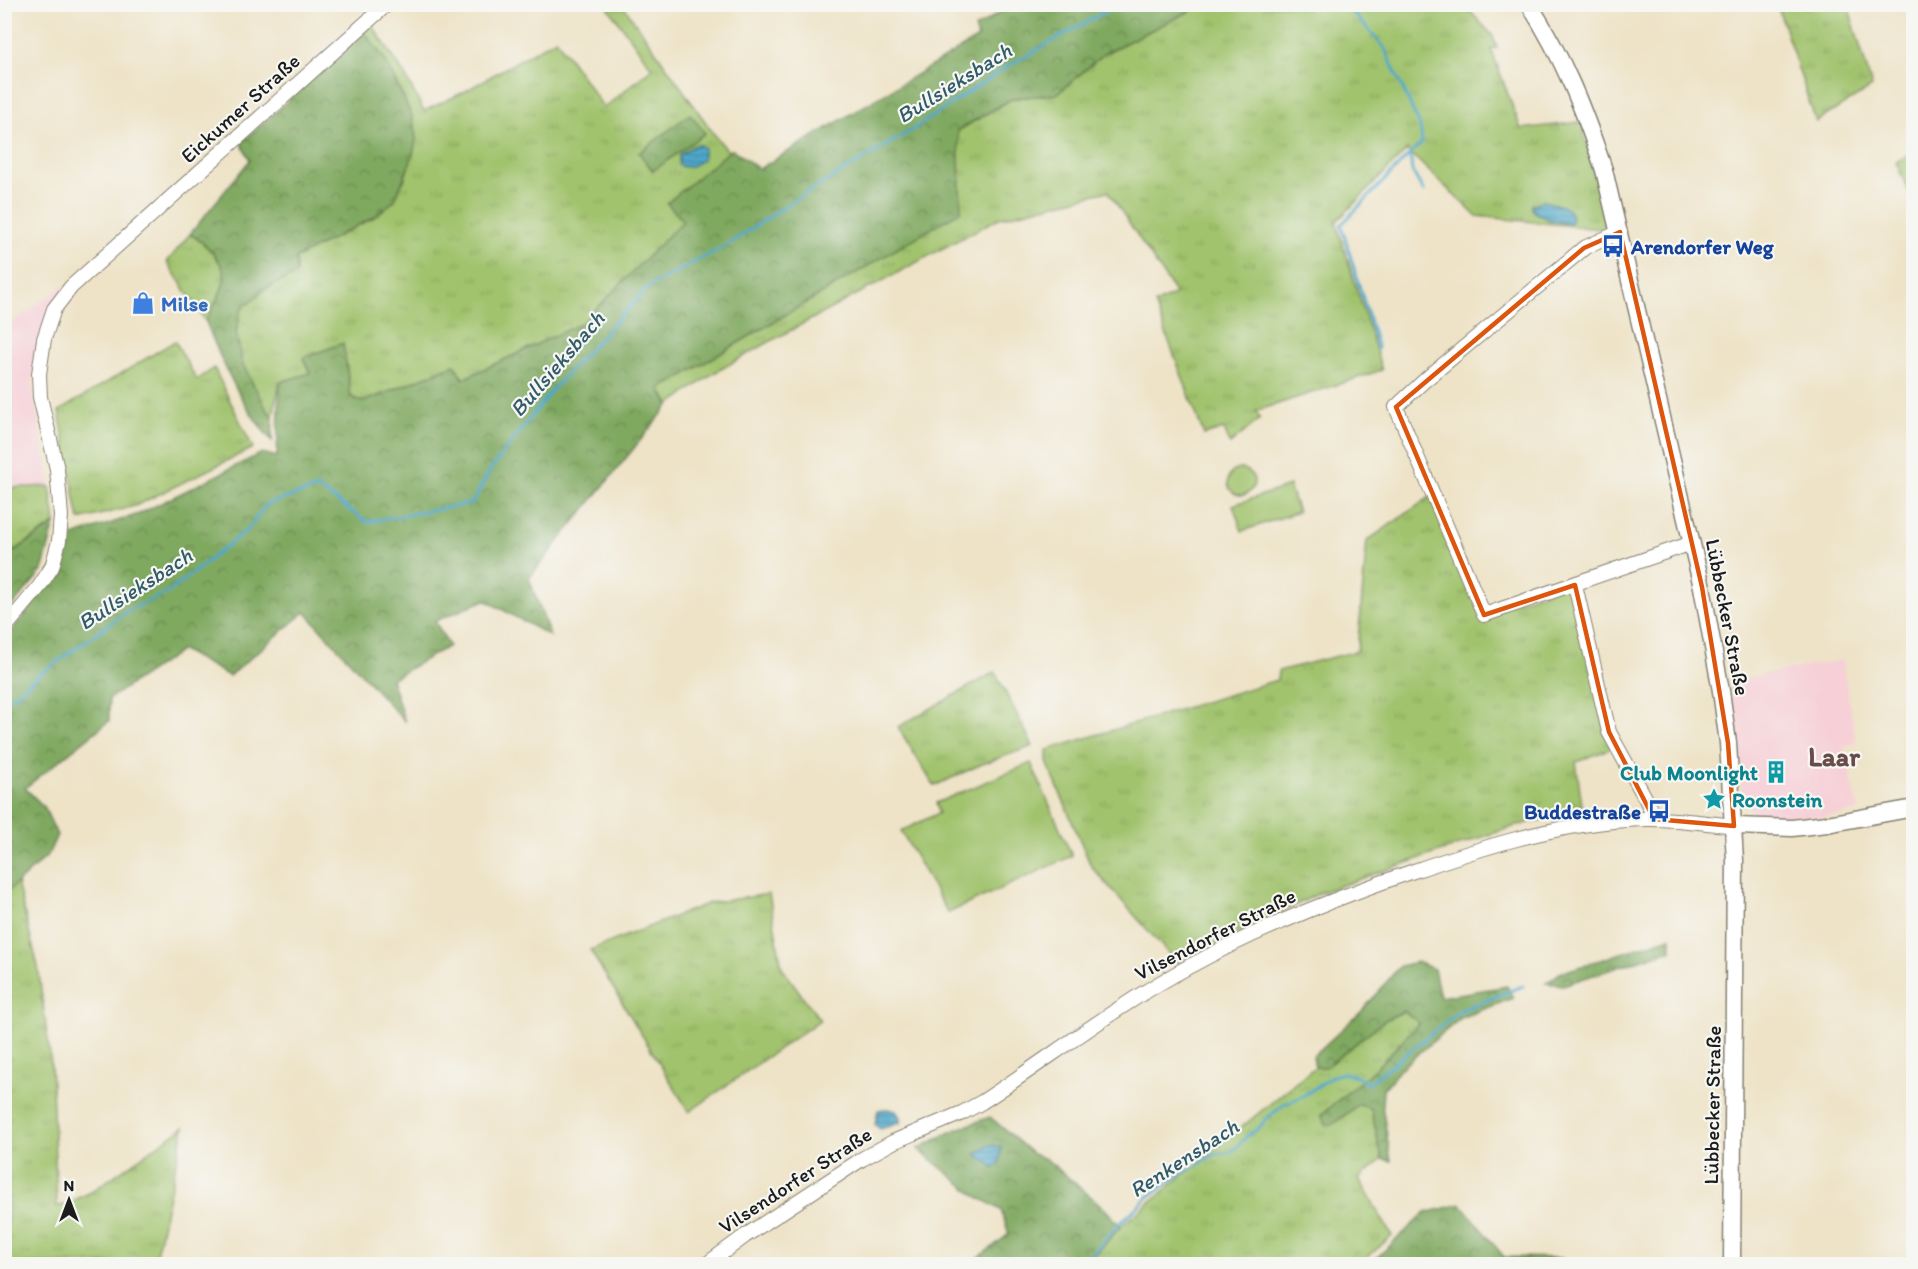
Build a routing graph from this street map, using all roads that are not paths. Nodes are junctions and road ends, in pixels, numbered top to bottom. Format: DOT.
graph roads {
  1 [pos="387,4"];
  2 [pos="1529,4"];
  3 [pos="1620,232"];
  4 [pos="1692,543"];
  5 [pos="1575,585"];
  6 [pos="4,629"];
  7 [pos="1914,808"];
  8 [pos="1654,819"];
  9 [pos="1734,826"];
  10 [pos="707,1264"];
  11 [pos="1732,1264"];
  1 -- 6 [label="street, Eickumer Straße"];
  2 -- 3 [label="main road, Lübbecker Straße"];
  3 -- 4 [label="main road, Lübbecker Straße"];
  3 -- 5 [label="street"];
  4 -- 5 [label="street"];
  4 -- 9 [label="main road, Lübbecker Straße"];
  5 -- 8 [label="street"];
  7 -- 9 [label="main road"];
  8 -- 9 [label="street, Vilsendorfer Straße"];
  8 -- 10 [label="street, Vilsendorfer Straße"];
  9 -- 11 [label="main road, Lübbecker Straße"];
}
